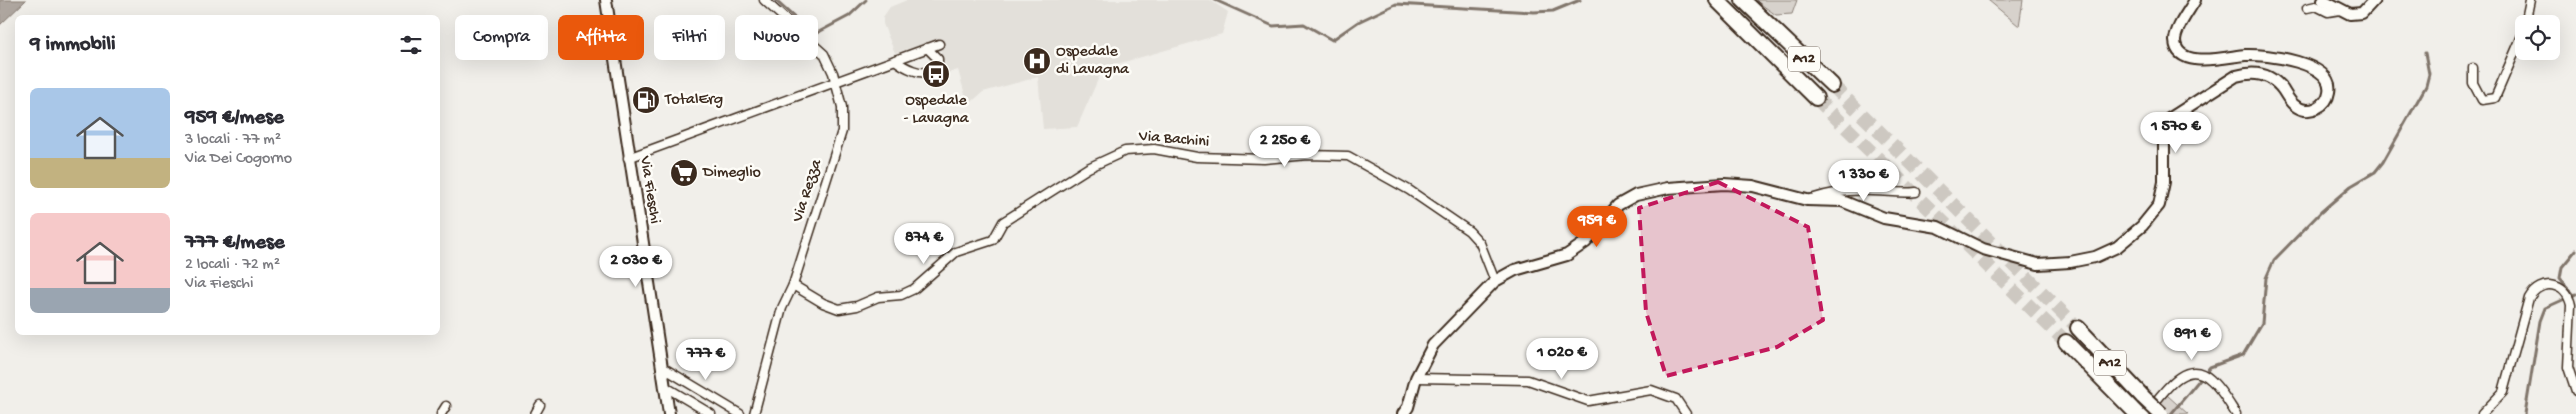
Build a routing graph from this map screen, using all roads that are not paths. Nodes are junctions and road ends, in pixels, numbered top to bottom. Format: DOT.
graph roads {
  1 [pos="606,0"];
  2 [pos="764,0"];
  3 [pos="1717,0"];
  4 [pos="1743,0"];
  5 [pos="2194,0"];
  6 [pos="2323,0"];
  7 [pos="2374,0"];
  8 [pos="2530,0"];
  9 [pos="2307,8"];
  10 [pos="2340,10"];
  11 [pos="2527,15"];
  12 [pos="939,44"];
  13 [pos="927,48"];
  14 [pos="2515,52"];
  15 [pos="896,60"];
  16 [pos="2473,68"];
  17 [pos="835,82"];
  18 [pos="1832,85"];
  19 [pos="1816,98"];
  20 [pos="628,158"];
  21 [pos="1916,192"];
  22 [pos="1807,200"];
  23 [pos="1495,281"];
  24 [pos="793,285"];
  25 [pos="2078,328"];
  26 [pos="2066,342"];
  27 [pos="662,368"];
  28 [pos="1416,378"];
  29 [pos="664,386"];
  30 [pos="2576,391"];
  31 [pos="540,405"];
  32 [pos="446,406"];
  33 [pos="2134,411"];
  34 [pos="441,414"];
  35 [pos="534,414"];
  36 [pos="669,414"];
  37 [pos="711,414"];
  38 [pos="740,414"];
  39 [pos="754,414"];
  40 [pos="1403,414"];
  41 [pos="1686,414"];
  42 [pos="2146,414"];
  43 [pos="2161,414"];
  44 [pos="2236,414"];
  45 [pos="2482,414"];
  1 -- 20 [label="street, Via Fieschi"];
  2 -- 17 [label="street, Via Rezza"];
  3 -- 19 [label="highway, A12"];
  4 -- 18 [label="highway, A12"];
  5 -- 22 [label="street"];
  6 -- 10 [label="street"];
  7 -- 10 [label="street"];
  8 -- 11 [label="street"];
  9 -- 10 [label="street"];
  12 -- 13 [label="street"];
  13 -- 15 [label="street"];
  13 -- 15 [label="street"];
  14 -- 16 [label="street"];
  15 -- 17 [label="street"];
  17 -- 20 [label="street"];
  17 -- 24 [label="street, Via Rezza"];
  20 -- 27 [label="street, Via Fieschi"];
  21 -- 22 [label="street"];
  22 -- 23 [label="street"];
  23 -- 24 [label="street, Via Bachini"];
  23 -- 28 [label="street"];
  24 -- 39 [label="street, Via Rezza"];
  25 -- 43 [label="highway, A12, bridge"];
  26 -- 33 [label="highway, A12"];
  27 -- 29 [label="street, Via Fieschi"];
  27 -- 38 [label="street"];
  28 -- 40 [label="street"];
  28 -- 41 [label="street"];
  29 -- 36 [label="street, Via Fieschi"];
  29 -- 37 [label="street"];
  30 -- 45 [label="street"];
  31 -- 35 [label="street"];
  32 -- 34 [label="street"];
  42 -- 44 [label="street"];
}
